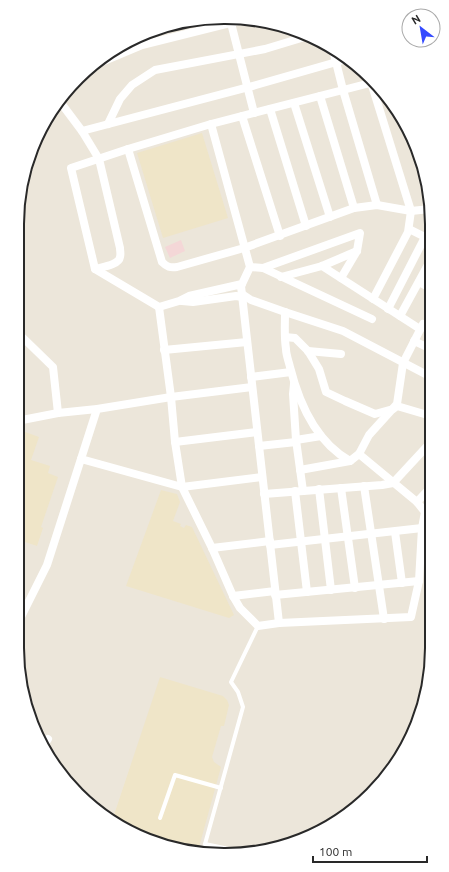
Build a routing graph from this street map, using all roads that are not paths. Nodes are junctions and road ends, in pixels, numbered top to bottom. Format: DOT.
graph roads {
  1 [pos="227,24"];
  2 [pos="231,24"];
  3 [pos="300,39"];
  4 [pos="122,52"];
  5 [pos="239,54"];
  6 [pos="336,58"];
  7 [pos="341,61"];
  8 [pos="337,62"];
  9 [pos="367,84"];
  10 [pos="247,87"];
  11 [pos="343,90"];
  12 [pos="376,93"];
  13 [pos="320,96"];
  14 [pos="294,103"];
  15 [pos="63,105"];
  16 [pos="270,109"];
  17 [pos="254,113"];
  18 [pos="242,116"];
  19 [pos="108,124"];
  20 [pos="211,124"];
  21 [pos="82,131"];
  22 [pos="128,149"];
  23 [pos="99,159"];
  24 [pos="377,205"];
  25 [pos="354,208"];
  26 [pos="425,210"];
  27 [pos="410,211"];
  28 [pos="330,217"];
  29 [pos="306,226"];
  30 [pos="409,229"];
  31 [pos="280,236"];
  32 [pos="425,237"];
  33 [pos="425,243"];
  34 [pos="244,248"];
  35 [pos="357,251"];
  36 [pos="322,266"];
  37 [pos="250,267"];
  38 [pos="263,268"];
  39 [pos="95,270"];
  40 [pos="425,271"];
  41 [pos="281,277"];
  42 [pos="341,278"];
  43 [pos="419,282"];
  44 [pos="242,284"];
  45 [pos="425,285"];
  46 [pos="242,295"];
  47 [pos="374,299"];
  48 [pos="179,301"];
  49 [pos="159,306"];
  50 [pos="388,309"];
  51 [pos="285,312"];
  52 [pos="400,316"];
  53 [pos="372,319"];
  54 [pos="285,337"];
  55 [pos="24,339"];
  56 [pos="414,341"];
  57 [pos="247,342"];
  58 [pos="425,346"];
  59 [pos="164,350"];
  60 [pos="308,351"];
  61 [pos="342,354"];
  62 [pos="403,363"];
  63 [pos="291,372"];
  64 [pos="425,374"];
  65 [pos="251,377"];
  66 [pos="294,382"];
  67 [pos="252,387"];
  68 [pos="170,397"];
  69 [pos="97,409"];
  70 [pos="393,409"];
  71 [pos="58,413"];
  72 [pos="425,414"];
  73 [pos="24,419"];
  74 [pos="257,432"];
  75 [pos="321,436"];
  76 [pos="296,441"];
  77 [pos="175,442"];
  78 [pos="259,446"];
  79 [pos="425,448"];
  80 [pos="359,454"];
  81 [pos="81,459"];
  82 [pos="350,461"];
  83 [pos="300,470"];
  84 [pos="262,477"];
  85 [pos="393,483"];
  86 [pos="364,486"];
  87 [pos="182,487"];
  88 [pos="341,488"];
  89 [pos="319,489"];
  90 [pos="299,491"];
  91 [pos="425,493"];
  92 [pos="264,494"];
  93 [pos="417,502"];
  94 [pos="422,528"];
  95 [pos="395,532"];
  96 [pos="371,534"];
  97 [pos="348,537"];
  98 [pos="325,539"];
  99 [pos="301,542"];
  100 [pos="270,543"];
  101 [pos="212,548"];
  102 [pos="419,581"];
  103 [pos="402,583"];
  104 [pos="379,585"];
  105 [pos="355,588"];
  106 [pos="331,590"];
  107 [pos="307,592"];
  108 [pos="275,593"];
  109 [pos="233,596"];
  110 [pos="24,611"];
  111 [pos="384,619"];
  112 [pos="279,622"];
  113 [pos="258,626"];
  114 [pos="221,788"];
  115 [pos="160,818"];
  116 [pos="205,844"];
  117 [pos="204,847"];
  118 [pos="224,848"];
  1 -- 4 [label="street"];
  2 -- 5 [label="street"];
  3 -- 5 [label="street"];
  5 -- 10 [label="street"];
  5 -- 19 [label="street"];
  6 -- 8 [label="street"];
  7 -- 8 [label="street"];
  8 -- 10 [label="street"];
  8 -- 11 [label="street"];
  9 -- 11 [label="street"];
  10 -- 17 [label="street"];
  10 -- 19 [label="street"];
  11 -- 13 [label="street"];
  11 -- 24 [label="street"];
  12 -- 27 [label="street"];
  13 -- 14 [label="street"];
  13 -- 25 [label="street"];
  14 -- 16 [label="street"];
  14 -- 28 [label="street"];
  15 -- 21 [label="street"];
  16 -- 17 [label="street"];
  16 -- 29 [label="street"];
  17 -- 18 [label="street"];
  18 -- 20 [label="street"];
  18 -- 31 [label="street"];
  19 -- 21 [label="street"];
  20 -- 22 [label="street"];
  20 -- 34 [label="street"];
  21 -- 23 [label="street"];
  22 -- 23 [label="street"];
  22 -- 34 [label="street"];
  23 -- 39 [label="street"];
  23 -- 39 [label="street"];
  24 -- 25 [label="street"];
  24 -- 27 [label="street"];
  25 -- 28 [label="street"];
  26 -- 27 [label="street"];
  27 -- 30 [label="street"];
  28 -- 29 [label="street"];
  29 -- 31 [label="street"];
  30 -- 32 [label="street"];
  30 -- 47 [label="street"];
  31 -- 34 [label="street"];
  33 -- 50 [label="street"];
  34 -- 37 [label="street"];
  35 -- 36 [label="street"];
  35 -- 38 [label="street"];
  35 -- 42 [label="street"];
  36 -- 41 [label="street"];
  36 -- 42 [label="street"];
  37 -- 38 [label="street"];
  37 -- 44 [label="street"];
  38 -- 41 [label="street"];
  39 -- 49 [label="street"];
  40 -- 43 [label="street"];
  41 -- 53 [label="street"];
  42 -- 47 [label="street"];
  43 -- 45 [label="street"];
  43 -- 52 [label="street"];
  44 -- 46 [label="street"];
  44 -- 48 [label="street"];
  46 -- 48 [label="street"];
  46 -- 51 [label="street"];
  46 -- 57 [label="street"];
  47 -- 50 [label="street"];
  48 -- 49 [label="street"];
  49 -- 59 [label="street"];
  50 -- 52 [label="street"];
  51 -- 54 [label="street"];
  51 -- 62 [label="street"];
  52 -- 56 [label="street"];
  54 -- 60 [label="street"];
  54 -- 63 [label="street"];
  55 -- 71 [label="street"];
  56 -- 58 [label="street"];
  56 -- 62 [label="street"];
  57 -- 59 [label="street"];
  57 -- 65 [label="street"];
  59 -- 68 [label="street"];
  60 -- 61 [label="street"];
  60 -- 70 [label="street"];
  62 -- 64 [label="street"];
  62 -- 70 [label="street"];
  63 -- 65 [label="street"];
  63 -- 66 [label="street"];
  65 -- 67 [label="street"];
  66 -- 75 [label="street"];
  66 -- 76 [label="street"];
  67 -- 68 [label="street"];
  67 -- 74 [label="street"];
  68 -- 69 [label="street"];
  68 -- 77 [label="street"];
  69 -- 71 [label="street"];
  69 -- 81 [label="street"];
  70 -- 72 [label="street"];
  70 -- 80 [label="street"];
  71 -- 73 [label="street"];
  74 -- 77 [label="street"];
  74 -- 78 [label="street"];
  75 -- 76 [label="street"];
  75 -- 82 [label="street"];
  76 -- 78 [label="street"];
  76 -- 83 [label="street"];
  77 -- 87 [label="street"];
  78 -- 84 [label="street"];
  79 -- 85 [label="street"];
  80 -- 82 [label="street"];
  80 -- 85 [label="street"];
  81 -- 87 [label="street"];
  81 -- 110 [label="street"];
  82 -- 83 [label="street"];
  83 -- 90 [label="street"];
  84 -- 87 [label="street"];
  84 -- 92 [label="street"];
  85 -- 86 [label="street"];
  85 -- 93 [label="street"];
  86 -- 88 [label="street"];
  86 -- 96 [label="street"];
  87 -- 101 [label="street"];
  88 -- 89 [label="street"];
  88 -- 97 [label="street"];
  89 -- 90 [label="street"];
  89 -- 98 [label="street"];
  90 -- 92 [label="street"];
  90 -- 99 [label="street"];
  91 -- 93 [label="street"];
  92 -- 100 [label="street"];
  93 -- 94 [label="street"];
  94 -- 95 [label="street"];
  94 -- 102 [label="street"];
  95 -- 96 [label="street"];
  95 -- 103 [label="street"];
  96 -- 97 [label="street"];
  96 -- 104 [label="street"];
  97 -- 98 [label="street"];
  97 -- 105 [label="street"];
  98 -- 99 [label="street"];
  98 -- 106 [label="street"];
  99 -- 100 [label="street"];
  99 -- 107 [label="street"];
  100 -- 101 [label="street"];
  100 -- 108 [label="street"];
  101 -- 109 [label="street"];
  102 -- 103 [label="street"];
  102 -- 111 [label="street"];
  103 -- 104 [label="street"];
  104 -- 105 [label="street"];
  104 -- 111 [label="street"];
  105 -- 106 [label="street"];
  106 -- 107 [label="street"];
  107 -- 108 [label="street"];
  108 -- 109 [label="street"];
  108 -- 112 [label="street"];
  109 -- 113 [label="street"];
  111 -- 112 [label="street"];
  112 -- 113 [label="street"];
  113 -- 114 [label="lane"];
  114 -- 115 [label="lane"];
  114 -- 116 [label="lane"];
  116 -- 117 [label="lane"];
  116 -- 118 [label="lane"];
}
